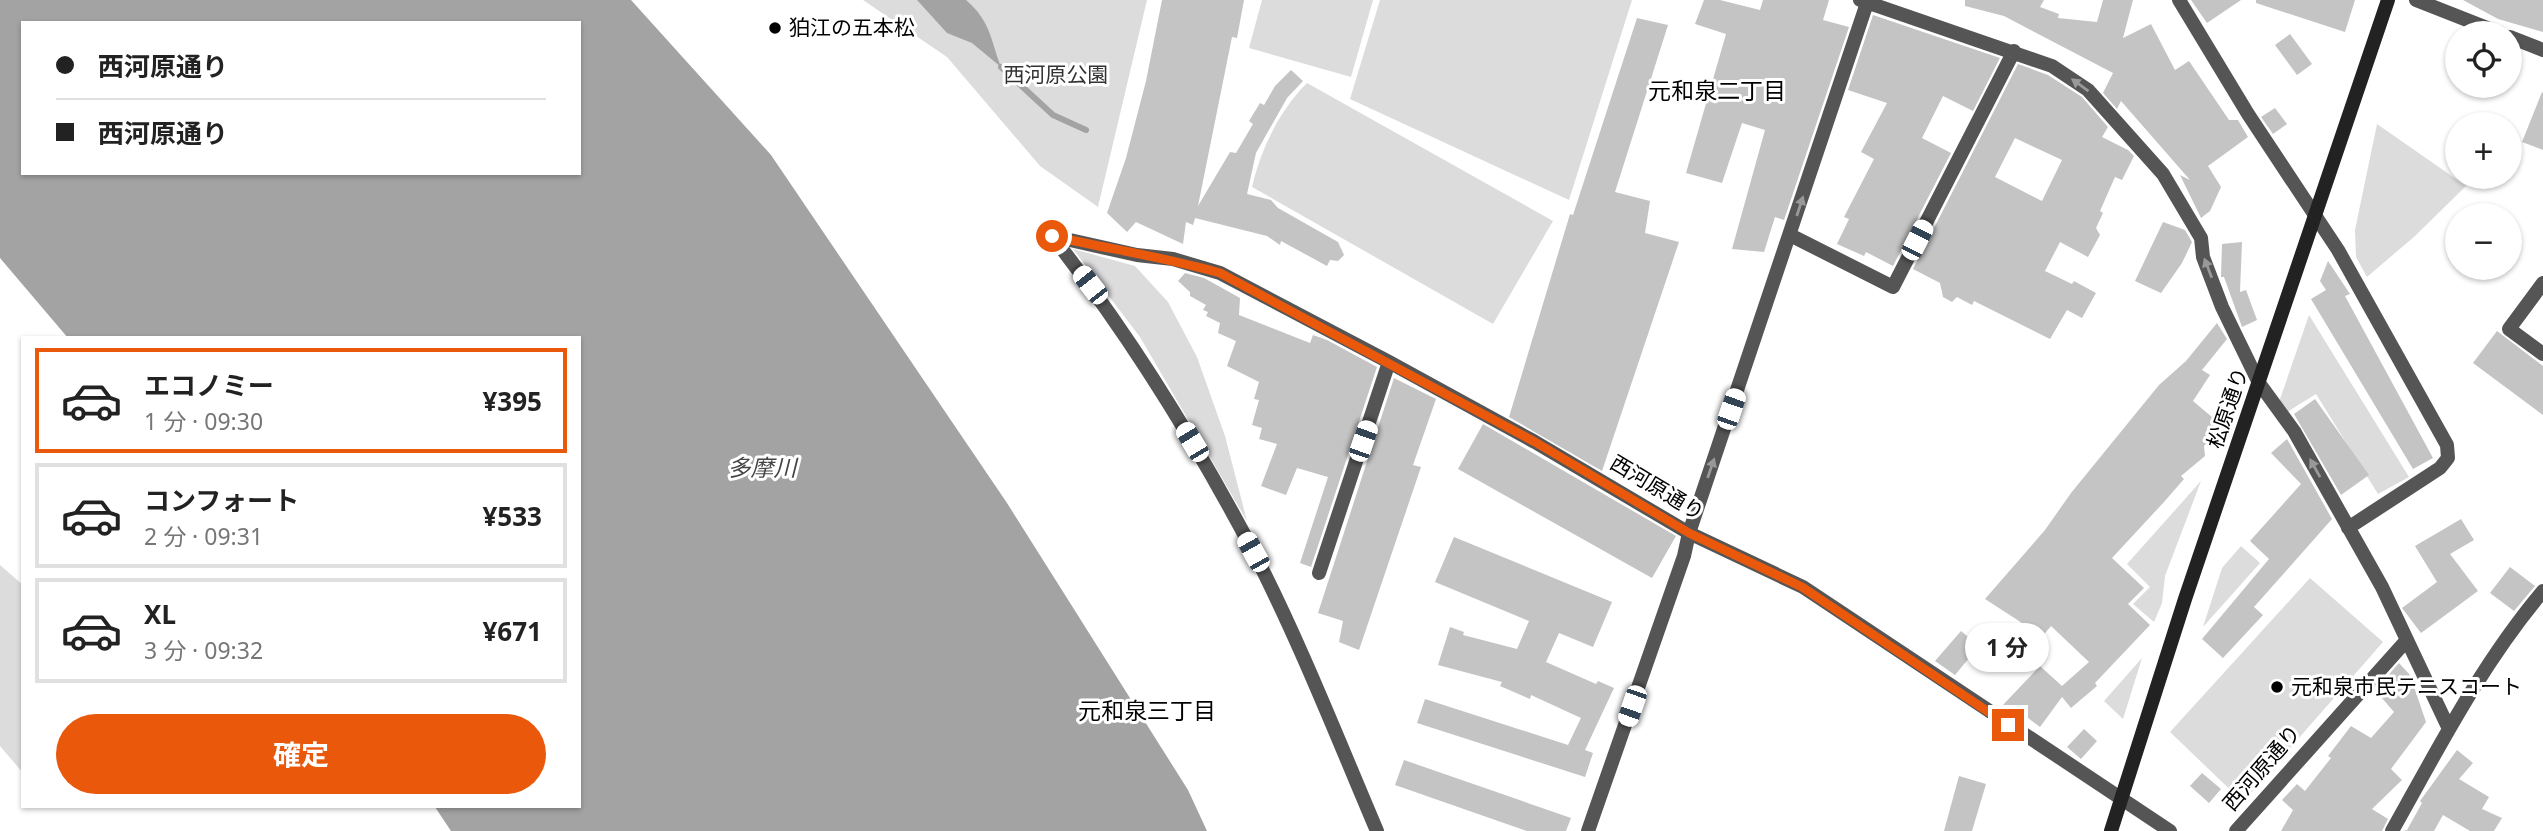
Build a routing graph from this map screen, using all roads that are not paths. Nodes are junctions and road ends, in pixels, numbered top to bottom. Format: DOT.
graph roads {
  1 [pos="2179,0"];
  2 [pos="2388,0"];
  3 [pos="2416,0"];
  4 [pos="1865,1"];
  5 [pos="2469,21"];
  6 [pos="2522,42"];
  7 [pos="2543,50"];
  8 [pos="2014,51"];
  9 [pos="2315,217"];
  10 [pos="1790,234"];
  11 [pos="2543,283"];
  12 [pos="2543,354"];
  13 [pos="1389,362"];
  14 [pos="2259,383"];
  15 [pos="2348,528"];
  16 [pos="1689,533"];
  17 [pos="1319,573"];
  18 [pos="2543,591"];
  19 [pos="2406,641"];
  20 [pos="2449,729"];
  21 [pos="2121,800"];
  22 [pos="1377,831"];
  23 [pos="1588,831"];
  24 [pos="2110,831"];
  25 [pos="2170,831"];
  26 [pos="2236,831"];
  27 [pos="2392,831"];
  1 -- 9 [label="street"];
  2 -- 9 [label="main road, 松原通り"];
  3 -- 5 [label="street"];
  4 -- 8 [label="street"];
  10 -- 4 [label="street, one-way"];
  6 -- 7 [label="street"];
  8 -- 10 [label="street"];
  14 -- 8 [label="street, one-way"];
  9 -- 14 [label="main road, 松原通り"];
  9 -- 15 [label="street"];
  16 -- 10 [label="street, one-way"];
  11 -- 12 [label="street"];
  13 -- 16 [label="street, 西河原通り"];
  13 -- 17 [label="street"];
  13 -- 22 [label="street, 西河原通り"];
  15 -- 14 [label="street, one-way"];
  14 -- 21 [label="main road, 松原通り"];
  15 -- 19 [label="street"];
  16 -- 21 [label="street, 西河原通り"];
  16 -- 23 [label="street"];
  18 -- 20 [label="street"];
  19 -- 20 [label="street"];
  19 -- 26 [label="street, 西河原通り"];
  20 -- 27 [label="street"];
  21 -- 24 [label="main road, 松原通り"];
  21 -- 25 [label="street, 西河原通り"];
}
